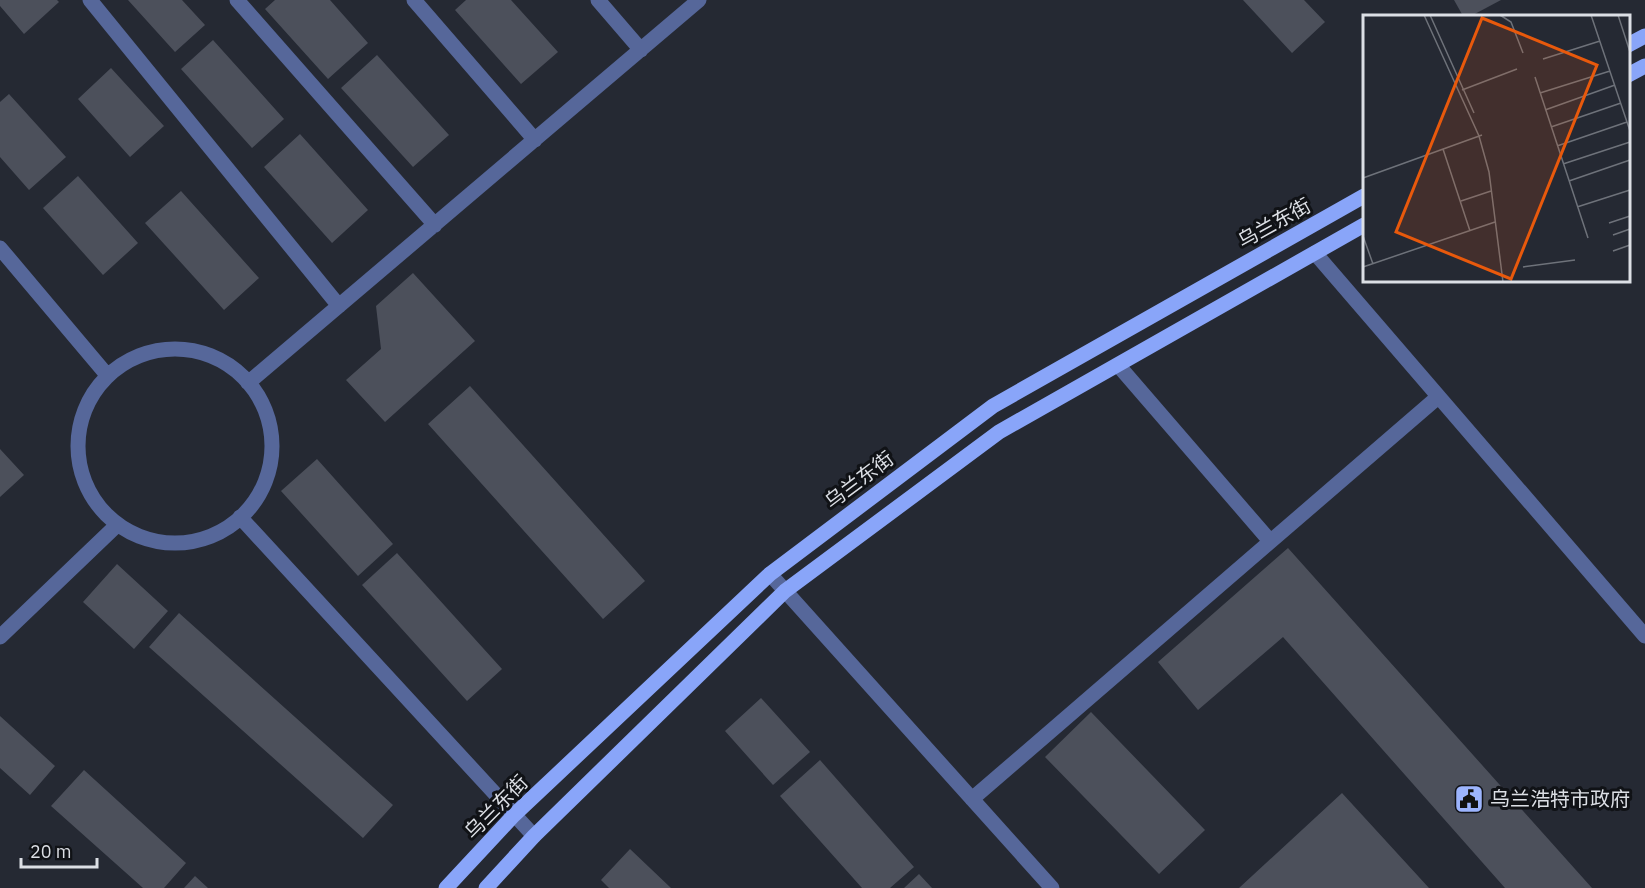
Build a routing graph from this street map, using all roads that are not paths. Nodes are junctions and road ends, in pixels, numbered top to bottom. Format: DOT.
graph roads {
  1 [pos="90,0"];
  2 [pos="237,0"];
  3 [pos="414,0"];
  4 [pos="598,0"];
  5 [pos="699,0"];
  6 [pos="1645,36"];
  7 [pos="1630,44"];
  8 [pos="640,50"];
  9 [pos="1645,66"];
  10 [pos="1630,74"];
  11 [pos="535,140"];
  12 [pos="1363,197"];
  13 [pos="435,225"];
  14 [pos="1363,226"];
  15 [pos="0,248"];
  16 [pos="1314,253"];
  17 [pos="339,306"];
  18 [pos="1118,365"];
  19 [pos="107,375"];
  20 [pos="248,383"];
  21 [pos="1438,397"];
  22 [pos="240,517"];
  23 [pos="117,525"];
  24 [pos="1270,541"];
  25 [pos="770,574"];
  26 [pos="785,591"];
  27 [pos="1645,636"];
  28 [pos="0,637"];
  29 [pos="972,800"];
  30 [pos="514,815"];
  31 [pos="534,836"];
  32 [pos="447,888"];
  33 [pos="486,888"];
  34 [pos="1052,888"];
  1 -- 17 [label="street"];
  2 -- 13 [label="street"];
  3 -- 11 [label="street"];
  4 -- 8 [label="street"];
  5 -- 8 [label="street"];
  6 -- 7 [label="main road"];
  8 -- 11 [label="street"];
  9 -- 10 [label="main road"];
  11 -- 13 [label="street"];
  12 -- 25 [label="main road, 乌兰东街"];
  13 -- 17 [label="street"];
  14 -- 16 [label="main road"];
  15 -- 19 [label="street"];
  16 -- 18 [label="main road"];
  16 -- 21 [label="street"];
  17 -- 20 [label="street"];
  18 -- 24 [label="street"];
  18 -- 26 [label="main road"];
  19 -- 20 [label="street"];
  19 -- 23 [label="street"];
  20 -- 22 [label="street"];
  21 -- 24 [label="street"];
  21 -- 27 [label="street"];
  22 -- 23 [label="street"];
  22 -- 30 [label="street"];
  23 -- 28 [label="street"];
  24 -- 29 [label="street"];
  25 -- 26 [label="street"];
  25 -- 30 [label="main road, 乌兰东街"];
  26 -- 29 [label="street"];
  26 -- 31 [label="main road"];
  29 -- 34 [label="street"];
  30 -- 31 [label="street"];
  30 -- 32 [label="main road, 乌兰东街"];
  31 -- 33 [label="main road"];
}
